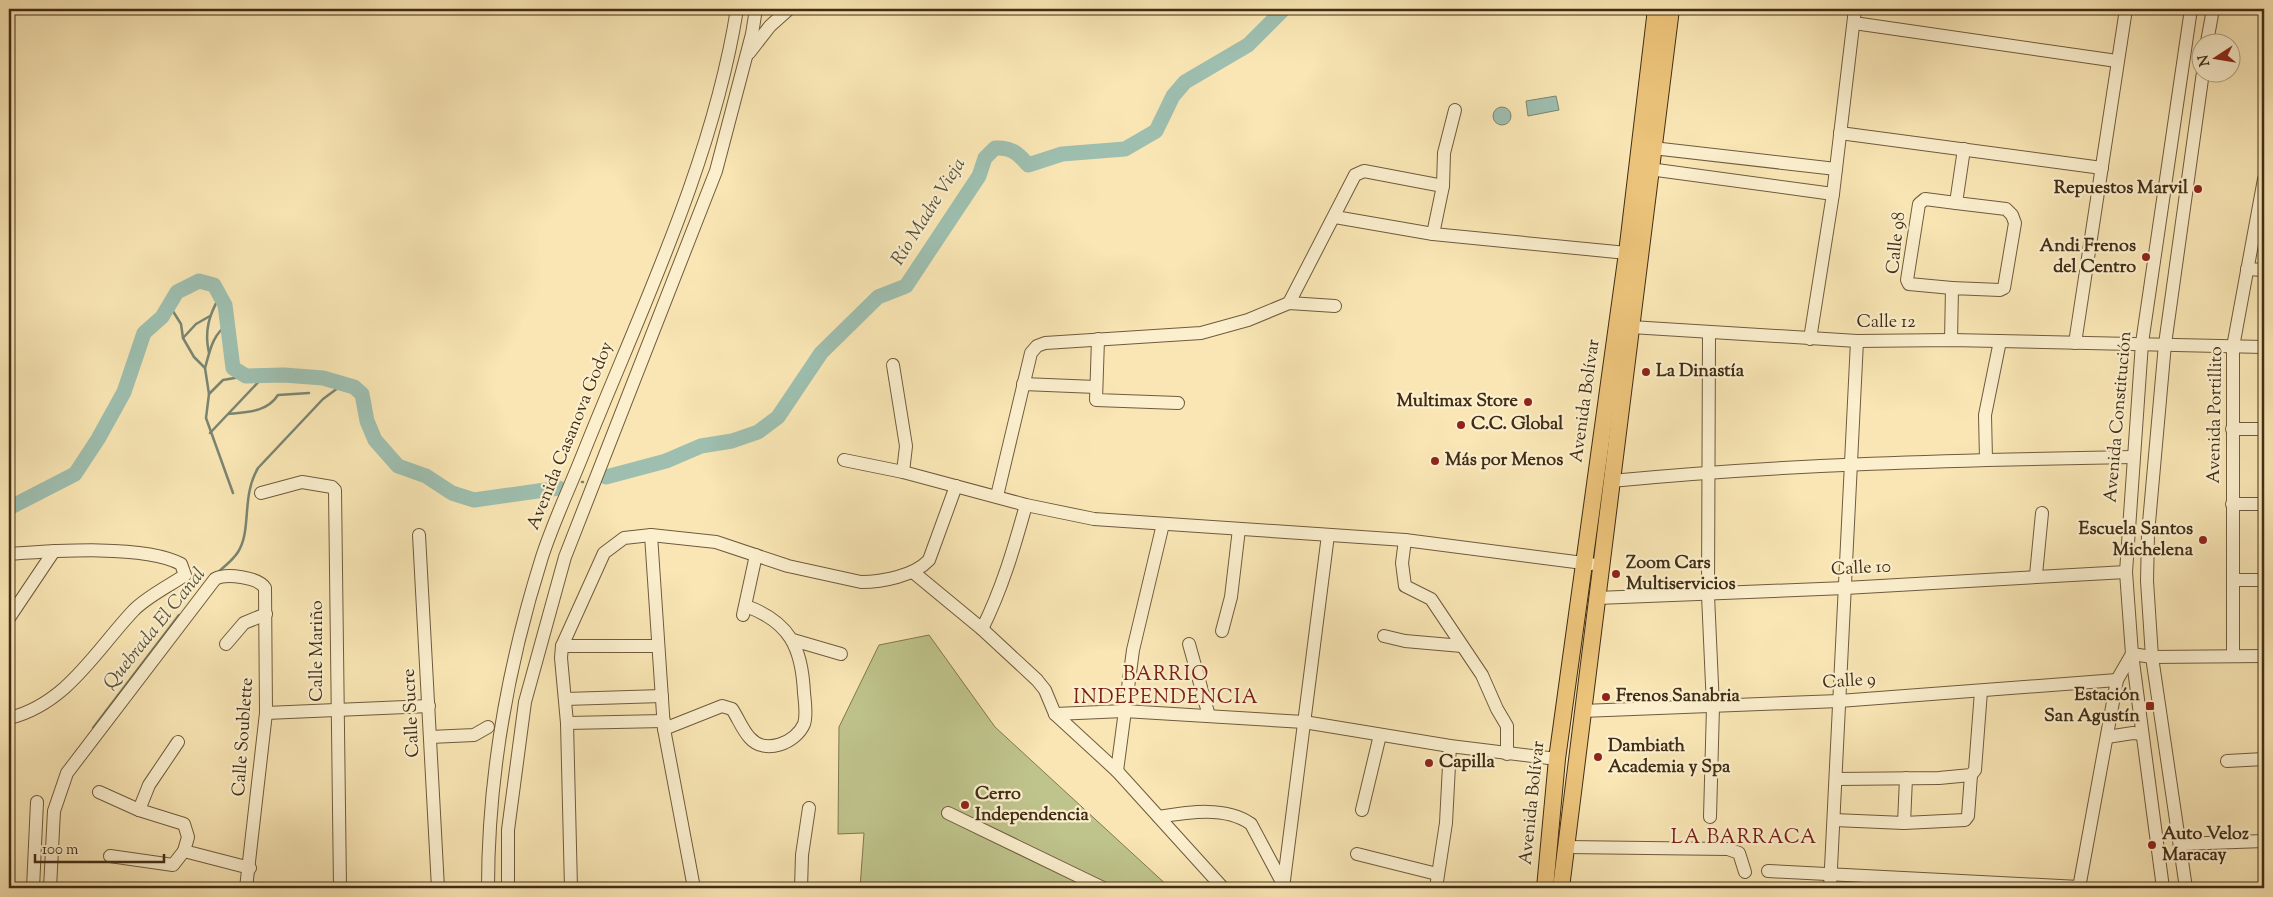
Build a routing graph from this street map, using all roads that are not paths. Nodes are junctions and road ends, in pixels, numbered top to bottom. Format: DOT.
graph roads {
  1 [pos="737,9"];
  2 [pos="756,9"];
  3 [pos="789,9"];
  4 [pos="1656,9"];
  5 [pos="1671,9"];
  6 [pos="1855,9"];
  7 [pos="2126,9"];
  8 [pos="2190,9"];
  9 [pos="2213,9"];
  10 [pos="1854,23"];
  11 [pos="2210,32"];
  12 [pos="746,57"];
  13 [pos="2117,60"];
  14 [pos="2202,82"];
  15 [pos="1455,110"];
  16 [pos="1840,134"];
  17 [pos="1647,147"];
  18 [pos="1964,149"];
  19 [pos="1644,168"];
  20 [pos="2102,168"];
  21 [pos="1836,169"];
  22 [pos="2264,178"];
  23 [pos="1443,186"];
  24 [pos="1832,194"];
  25 [pos="2263,196"];
  26 [pos="1956,203"];
  27 [pos="1335,217"];
  28 [pos="1433,234"];
  29 [pos="1627,253"];
  30 [pos="2247,270"];
  31 [pos="2264,270"];
  32 [pos="1952,288"];
  33 [pos="1289,303"];
  34 [pos="1336,306"];
  35 [pos="1631,327"];
  36 [pos="1709,333"];
  37 [pos="1098,339"];
  38 [pos="1810,339"];
  39 [pos="1951,340"];
  40 [pos="1857,341"];
  41 [pos="2000,341"];
  42 [pos="2075,343"];
  43 [pos="2142,343"];
  44 [pos="2165,344"];
  45 [pos="2233,347"];
  46 [pos="2264,347"];
  47 [pos="893,365"];
  48 [pos="1024,384"];
  49 [pos="1096,387"];
  50 [pos="1178,403"];
  51 [pos="2232,429"];
  52 [pos="2264,429"];
  53 [pos="2133,457"];
  54 [pos="1986,459"];
  55 [pos="844,460"];
  56 [pos="1852,464"];
  57 [pos="903,472"];
  58 [pos="1708,472"];
  59 [pos="1611,481"];
  60 [pos="956,486"];
  61 [pos="261,493"];
  62 [pos="997,496"];
  63 [pos="2232,504"];
  64 [pos="2264,504"];
  65 [pos="1026,505"];
  66 [pos="2042,513"];
  67 [pos="1163,524"];
  68 [pos="1239,529"];
  69 [pos="419,535"];
  70 [pos="651,535"];
  71 [pos="1328,535"];
  72 [pos="1405,540"];
  73 [pos="54,551"];
  74 [pos="10,555"];
  75 [pos="756,555"];
  76 [pos="1584,564"];
  77 [pos="1601,566"];
  78 [pos="913,572"];
  79 [pos="2126,572"];
  80 [pos="2036,576"];
  81 [pos="2234,580"];
  82 [pos="2264,580"];
  83 [pos="1845,588"];
  84 [pos="1708,594"];
  85 [pos="1598,598"];
  86 [pos="266,614"];
  87 [pos="9,618"];
  88 [pos="982,629"];
  89 [pos="1222,631"];
  90 [pos="1384,636"];
  91 [pos="793,640"];
  92 [pos="226,644"];
  93 [pos="1189,644"];
  94 [pos="562,646"];
  95 [pos="658,646"];
  96 [pos="1462,646"];
  97 [pos="841,654"];
  98 [pos="2132,654"];
  99 [pos="2233,655"];
  100 [pos="2264,656"];
  101 [pos="2152,657"];
  102 [pos="2117,680"];
  103 [pos="1981,691"];
  104 [pos="662,696"];
  105 [pos="565,699"];
  106 [pos="1839,701"];
  107 [pos="429,706"];
  108 [pos="1712,707"];
  109 [pos="336,710"];
  110 [pos="1124,711"];
  111 [pos="1582,711"];
  112 [pos="266,713"];
  113 [pos="1055,714"];
  114 [pos="1209,716"];
  115 [pos="9,718"];
  116 [pos="1304,722"];
  117 [pos="567,723"];
  118 [pos="664,725"];
  119 [pos="488,727"];
  120 [pos="1380,734"];
  121 [pos="2142,734"];
  122 [pos="430,737"];
  123 [pos="2107,737"];
  124 [pos="178,742"];
  125 [pos="1450,746"];
  126 [pos="1507,754"];
  127 [pos="2264,759"];
  128 [pos="1557,760"];
  129 [pos="2227,761"];
  130 [pos="1117,771"];
  131 [pos="1971,775"];
  132 [pos="1836,778"];
  133 [pos="1906,778"];
  134 [pos="99,792"];
  135 [pos="37,802"];
  136 [pos="808,808"];
  137 [pos="138,810"];
  138 [pos="1362,810"];
  139 [pos="948,813"];
  140 [pos="1160,817"];
  141 [pos="1710,817"];
  142 [pos="1834,820"];
  143 [pos="1904,823"];
  144 [pos="2264,841"];
  145 [pos="2180,844"];
  146 [pos="1566,847"];
  147 [pos="184,851"];
  148 [pos="1357,854"];
  149 [pos="110,856"];
  150 [pos="250,868"];
  151 [pos="1768,871"];
  152 [pos="1745,872"];
  153 [pos="1438,874"];
  154 [pos="1830,874"];
  155 [pos="1283,886"];
  156 [pos="33,888"];
  157 [pos="50,888"];
  158 [pos="246,888"];
  159 [pos="340,888"];
  160 [pos="438,888"];
  161 [pos="488,888"];
  162 [pos="508,888"];
  163 [pos="570,888"];
  164 [pos="694,888"];
  165 [pos="801,888"];
  166 [pos="1103,888"];
  167 [pos="1222,888"];
  168 [pos="1436,888"];
  169 [pos="1545,888"];
  170 [pos="1561,888"];
  171 [pos="1830,888"];
  172 [pos="2079,888"];
  173 [pos="2163,888"];
  174 [pos="2186,888"];
  1 -- 161 [label="street, Avenida Casanova Godoy"];
  2 -- 12 [label="street"];
  3 -- 12 [label="street"];
  4 -- 17 [label="main road, Avenida Bolívar"];
  5 -- 17 [label="main road, Avenida Bolívar"];
  6 -- 10 [label="street"];
  7 -- 13 [label="street"];
  8 -- 43 [label="street, Avenida Constitución"];
  9 -- 11 [label="street"];
  10 -- 13 [label="street"];
  10 -- 16 [label="street"];
  12 -- 162 [label="street"];
  13 -- 20 [label="street"];
  14 -- 44 [label="street"];
  15 -- 23 [label="street"];
  16 -- 18 [label="street"];
  16 -- 21 [label="street"];
  17 -- 19 [label="main road, Avenida Bolívar"];
  17 -- 21 [label="street"];
  18 -- 20 [label="street"];
  18 -- 26 [label="street"];
  19 -- 24 [label="street"];
  19 -- 29 [label="main road, Avenida Bolívar"];
  19 -- 35 [label="main road, Avenida Bolívar"];
  20 -- 42 [label="street"];
  21 -- 24 [label="street"];
  22 -- 25 [label="street, Avenida Portillito"];
  23 -- 27 [label="street"];
  23 -- 28 [label="street"];
  24 -- 38 [label="street"];
  25 -- 30 [label="street, Avenida Portillito"];
  26 -- 32 [label="street, Calle 98"];
  26 -- 32 [label="street, Calle 98"];
  27 -- 28 [label="street"];
  27 -- 33 [label="street"];
  28 -- 29 [label="street"];
  29 -- 76 [label="main road, Avenida Bolívar"];
  30 -- 31 [label="street"];
  30 -- 45 [label="street, Avenida Portillito"];
  32 -- 39 [label="street"];
  33 -- 34 [label="street"];
  33 -- 37 [label="street"];
  35 -- 36 [label="street, Calle 12"];
  35 -- 59 [label="main road, Avenida Bolívar"];
  36 -- 38 [label="street, Calle 12"];
  36 -- 58 [label="street"];
  37 -- 48 [label="street"];
  37 -- 49 [label="street"];
  38 -- 40 [label="street, Calle 12"];
  39 -- 40 [label="street, Calle 12"];
  39 -- 41 [label="street, Calle 12"];
  40 -- 56 [label="street"];
  41 -- 42 [label="street, Calle 12"];
  41 -- 54 [label="street"];
  42 -- 43 [label="street, Calle 12"];
  43 -- 44 [label="street, Calle 12"];
  43 -- 53 [label="street, Avenida Constitución"];
  44 -- 45 [label="street"];
  44 -- 101 [label="street"];
  45 -- 46 [label="street"];
  45 -- 51 [label="street, Avenida Portillito"];
  47 -- 57 [label="street"];
  48 -- 49 [label="street"];
  48 -- 62 [label="street"];
  49 -- 50 [label="street"];
  51 -- 52 [label="street"];
  51 -- 63 [label="street, Avenida Portillito"];
  53 -- 54 [label="street"];
  53 -- 79 [label="street, Avenida Constitución"];
  54 -- 56 [label="street"];
  55 -- 57 [label="street"];
  56 -- 58 [label="street"];
  56 -- 83 [label="street"];
  57 -- 60 [label="street"];
  58 -- 59 [label="street"];
  58 -- 84 [label="street"];
  59 -- 77 [label="main road, Avenida Bolívar"];
  60 -- 62 [label="street"];
  60 -- 78 [label="street"];
  61 -- 109 [label="street, Calle Mariño"];
  62 -- 65 [label="street"];
  63 -- 64 [label="street"];
  63 -- 81 [label="street, Avenida Portillito"];
  65 -- 67 [label="street"];
  65 -- 88 [label="street"];
  66 -- 80 [label="street"];
  67 -- 68 [label="street"];
  67 -- 110 [label="street"];
  68 -- 71 [label="street"];
  68 -- 89 [label="street"];
  69 -- 107 [label="street, Calle Sucre"];
  70 -- 75 [label="street"];
  70 -- 94 [label="street"];
  70 -- 95 [label="street"];
  71 -- 72 [label="street"];
  71 -- 116 [label="street"];
  72 -- 76 [label="street"];
  72 -- 96 [label="street"];
  73 -- 74 [label="street"];
  73 -- 87 [label="street"];
  73 -- 115 [label="street"];
  75 -- 78 [label="street"];
  75 -- 91 [label="street"];
  76 -- 77 [label="street"];
  76 -- 128 [label="main road, Avenida Bolívar"];
  77 -- 85 [label="main road, Avenida Bolívar"];
  78 -- 88 [label="street"];
  79 -- 80 [label="street, Calle 10"];
  79 -- 98 [label="street, Avenida Constitución"];
  80 -- 83 [label="street, Calle 10"];
  81 -- 82 [label="street"];
  81 -- 99 [label="street, Avenida Portillito"];
  83 -- 84 [label="street, Calle 10"];
  83 -- 106 [label="street"];
  84 -- 85 [label="street, Calle 10"];
  84 -- 108 [label="street"];
  85 -- 111 [label="main road, Avenida Bolívar"];
  86 -- 92 [label="street"];
  86 -- 112 [label="street, Calle Soublette"];
  86 -- 157 [label="street, Calle Soublette"];
  88 -- 113 [label="street"];
  90 -- 96 [label="street"];
  91 -- 97 [label="street"];
  91 -- 118 [label="street"];
  93 -- 114 [label="street"];
  94 -- 95 [label="street"];
  94 -- 105 [label="street"];
  95 -- 104 [label="street"];
  96 -- 126 [label="street"];
  98 -- 101 [label="street"];
  98 -- 102 [label="street"];
  98 -- 121 [label="street, Avenida Constitución"];
  99 -- 100 [label="street"];
  99 -- 101 [label="street"];
  101 -- 145 [label="street"];
  102 -- 103 [label="street, Calle 9"];
  102 -- 123 [label="street"];
  103 -- 106 [label="street, Calle 9"];
  103 -- 131 [label="street"];
  104 -- 105 [label="street"];
  104 -- 118 [label="street"];
  105 -- 117 [label="street"];
  106 -- 108 [label="street, Calle 9"];
  106 -- 132 [label="street"];
  107 -- 109 [label="street"];
  107 -- 122 [label="street, Calle Sucre"];
  108 -- 111 [label="street, Calle 9"];
  108 -- 141 [label="street"];
  109 -- 112 [label="street"];
  109 -- 159 [label="street, Calle Mariño"];
  110 -- 113 [label="street"];
  110 -- 114 [label="street"];
  110 -- 130 [label="street"];
  111 -- 146 [label="main road, Avenida Bolívar"];
  112 -- 150 [label="street, Calle Soublette"];
  113 -- 130 [label="street"];
  114 -- 116 [label="street"];
  116 -- 120 [label="street"];
  116 -- 155 [label="street"];
  117 -- 118 [label="street"];
  117 -- 163 [label="street"];
  118 -- 164 [label="street"];
  119 -- 122 [label="street"];
  120 -- 125 [label="street"];
  120 -- 138 [label="street"];
  121 -- 123 [label="street"];
  121 -- 173 [label="street, Avenida Constitución"];
  122 -- 160 [label="street, Calle Sucre"];
  123 -- 172 [label="street"];
  124 -- 137 [label="street"];
  125 -- 126 [label="street"];
  125 -- 153 [label="street"];
  126 -- 128 [label="street"];
  127 -- 129 [label="street"];
  128 -- 169 [label="main road, Avenida Bolívar"];
  130 -- 140 [label="street"];
  131 -- 133 [label="street"];
  131 -- 143 [label="street"];
  132 -- 133 [label="street"];
  132 -- 142 [label="street"];
  133 -- 143 [label="street"];
  134 -- 137 [label="street"];
  135 -- 156 [label="street"];
  136 -- 165 [label="street"];
  137 -- 147 [label="street"];
  139 -- 166 [label="street"];
  140 -- 155 [label="street"];
  140 -- 167 [label="street"];
  142 -- 143 [label="street"];
  142 -- 154 [label="street"];
  144 -- 145 [label="street"];
  145 -- 174 [label="street"];
  146 -- 152 [label="street"];
  146 -- 170 [label="main road, Avenida Bolívar"];
  147 -- 149 [label="street"];
  147 -- 150 [label="street"];
  148 -- 153 [label="street"];
  150 -- 158 [label="street, Calle Soublette"];
  151 -- 154 [label="street"];
  153 -- 168 [label="street"];
  154 -- 171 [label="street"];
  154 -- 172 [label="street"];
}
